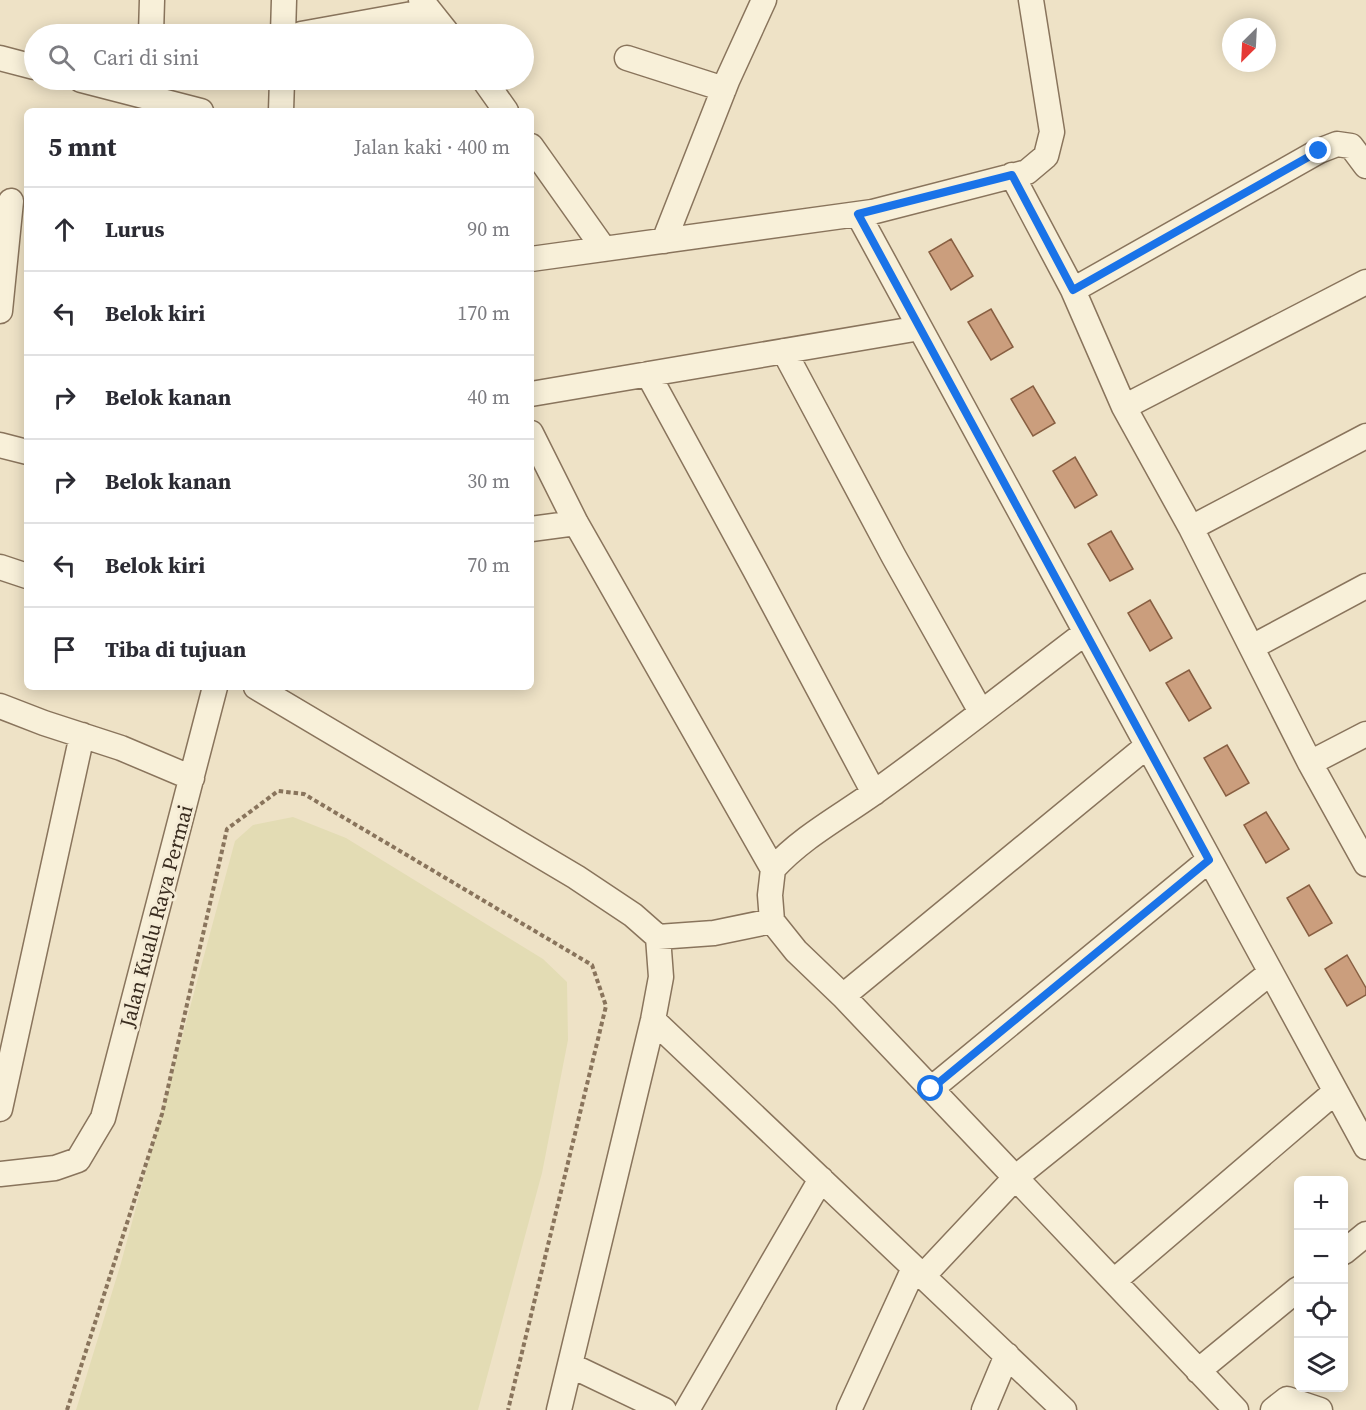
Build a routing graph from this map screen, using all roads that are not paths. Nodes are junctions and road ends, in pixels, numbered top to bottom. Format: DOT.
graph roads {
  1 [pos="152,0"];
  2 [pos="284,0"];
  3 [pos="764,0"];
  4 [pos="1031,0"];
  5 [pos="425,5"];
  6 [pos="151,24"];
  7 [pos="283,24"];
  8 [pos="344,24"];
  9 [pos="440,24"];
  10 [pos="627,57"];
  11 [pos="0,58"];
  12 [pos="24,64"];
  13 [pos="724,89"];
  14 [pos="153,90"];
  15 [pos="282,90"];
  16 [pos="491,90"];
  17 [pos="194,108"];
  18 [pos="281,108"];
  19 [pos="504,108"];
  20 [pos="534,150"];
  21 [pos="1366,165"];
  22 [pos="1012,175"];
  23 [pos="13,201"];
  24 [pos="858,214"];
  25 [pos="664,241"];
  26 [pos="604,249"];
  27 [pos="534,259"];
  28 [pos="1366,282"];
  29 [pos="1073,290"];
  30 [pos="0,311"];
  31 [pos="920,328"];
  32 [pos="784,351"];
  33 [pos="648,374"];
  34 [pos="534,393"];
  35 [pos="1124,407"];
  36 [pos="1366,436"];
  37 [pos="534,439"];
  38 [pos="0,445"];
  39 [pos="24,451"];
  40 [pos="576,523"];
  41 [pos="1191,528"];
  42 [pos="534,529"];
  43 [pos="0,567"];
  44 [pos="24,575"];
  45 [pos="1366,586"];
  46 [pos="1085,633"];
  47 [pos="1252,646"];
  48 [pos="214,690"];
  49 [pos="261,690"];
  50 [pos="0,706"];
  51 [pos="981,712"];
  52 [pos="1366,734"];
  53 [pos="82,735"];
  54 [pos="1147,746"];
  55 [pos="1310,763"];
  56 [pos="192,778"];
  57 [pos="873,793"];
  58 [pos="1209,860"];
  59 [pos="1366,864"];
  60 [pos="773,869"];
  61 [pos="772,921"];
  62 [pos="658,938"];
  63 [pos="1270,973"];
  64 [pos="843,996"];
  65 [pos="653,1020"];
  66 [pos="931,1089"];
  67 [pos="1335,1092"];
  68 [pos="0,1109"];
  69 [pos="1366,1147"];
  70 [pos="0,1174"];
  71 [pos="1015,1178"];
  72 [pos="821,1179"];
  73 [pos="1366,1234"];
  74 [pos="1348,1249"];
  75 [pos="919,1272"];
  76 [pos="1114,1281"];
  77 [pos="1294,1293"];
  78 [pos="1007,1355"];
  79 [pos="570,1365"];
  80 [pos="1198,1371"];
  81 [pos="559,1410"];
  82 [pos="664,1410"];
  83 [pos="687,1410"];
  84 [pos="849,1410"];
  85 [pos="984,1410"];
  86 [pos="1064,1410"];
  87 [pos="1236,1410"];
  88 [pos="1273,1410"];
  89 [pos="1320,1410"];
  1 -- 6 [label="street"];
  2 -- 7 [label="street"];
  3 -- 13 [label="street"];
  4 -- 22 [label="street"];
  5 -- 8 [label="street"];
  5 -- 9 [label="street"];
  10 -- 13 [label="street"];
  11 -- 12 [label="street"];
  13 -- 25 [label="street"];
  14 -- 17 [label="street"];
  15 -- 18 [label="street"];
  16 -- 19 [label="street"];
  20 -- 26 [label="street"];
  21 -- 29 [label="street"];
  22 -- 24 [label="street"];
  22 -- 29 [label="street"];
  23 -- 30 [label="street"];
  24 -- 25 [label="street"];
  24 -- 31 [label="street"];
  25 -- 26 [label="street"];
  26 -- 27 [label="street"];
  28 -- 35 [label="street"];
  29 -- 35 [label="street"];
  31 -- 32 [label="street"];
  31 -- 46 [label="street"];
  32 -- 33 [label="street"];
  32 -- 51 [label="street"];
  33 -- 34 [label="street"];
  33 -- 57 [label="street"];
  35 -- 41 [label="street"];
  36 -- 41 [label="street"];
  37 -- 40 [label="street"];
  38 -- 39 [label="street"];
  40 -- 42 [label="street"];
  40 -- 60 [label="street"];
  41 -- 47 [label="street"];
  43 -- 44 [label="street"];
  45 -- 47 [label="street"];
  46 -- 51 [label="street"];
  46 -- 54 [label="street"];
  47 -- 55 [label="street"];
  48 -- 56 [label="street, Jalan Kualu Raya Permai"];
  49 -- 62 [label="street"];
  50 -- 53 [label="street"];
  51 -- 57 [label="street"];
  52 -- 55 [label="street"];
  53 -- 56 [label="street"];
  53 -- 68 [label="street"];
  54 -- 58 [label="street"];
  54 -- 64 [label="street"];
  55 -- 59 [label="street"];
  56 -- 70 [label="street, Jalan Kualu Raya Permai"];
  57 -- 60 [label="street"];
  58 -- 63 [label="street"];
  58 -- 66 [label="street"];
  60 -- 61 [label="street"];
  61 -- 62 [label="street"];
  61 -- 64 [label="street"];
  62 -- 65 [label="street"];
  63 -- 67 [label="street"];
  63 -- 71 [label="street"];
  64 -- 66 [label="street"];
  65 -- 72 [label="street"];
  65 -- 79 [label="street"];
  66 -- 71 [label="street"];
  67 -- 69 [label="street"];
  67 -- 76 [label="street"];
  71 -- 75 [label="street"];
  71 -- 76 [label="street"];
  72 -- 75 [label="street"];
  72 -- 83 [label="street"];
  73 -- 74 [label="street"];
  75 -- 78 [label="street"];
  75 -- 84 [label="street"];
  76 -- 80 [label="street"];
  77 -- 80 [label="street"];
  78 -- 85 [label="street"];
  78 -- 86 [label="street"];
  79 -- 81 [label="street"];
  79 -- 82 [label="street"];
  80 -- 87 [label="street"];
  88 -- 89 [label="street"];
}
